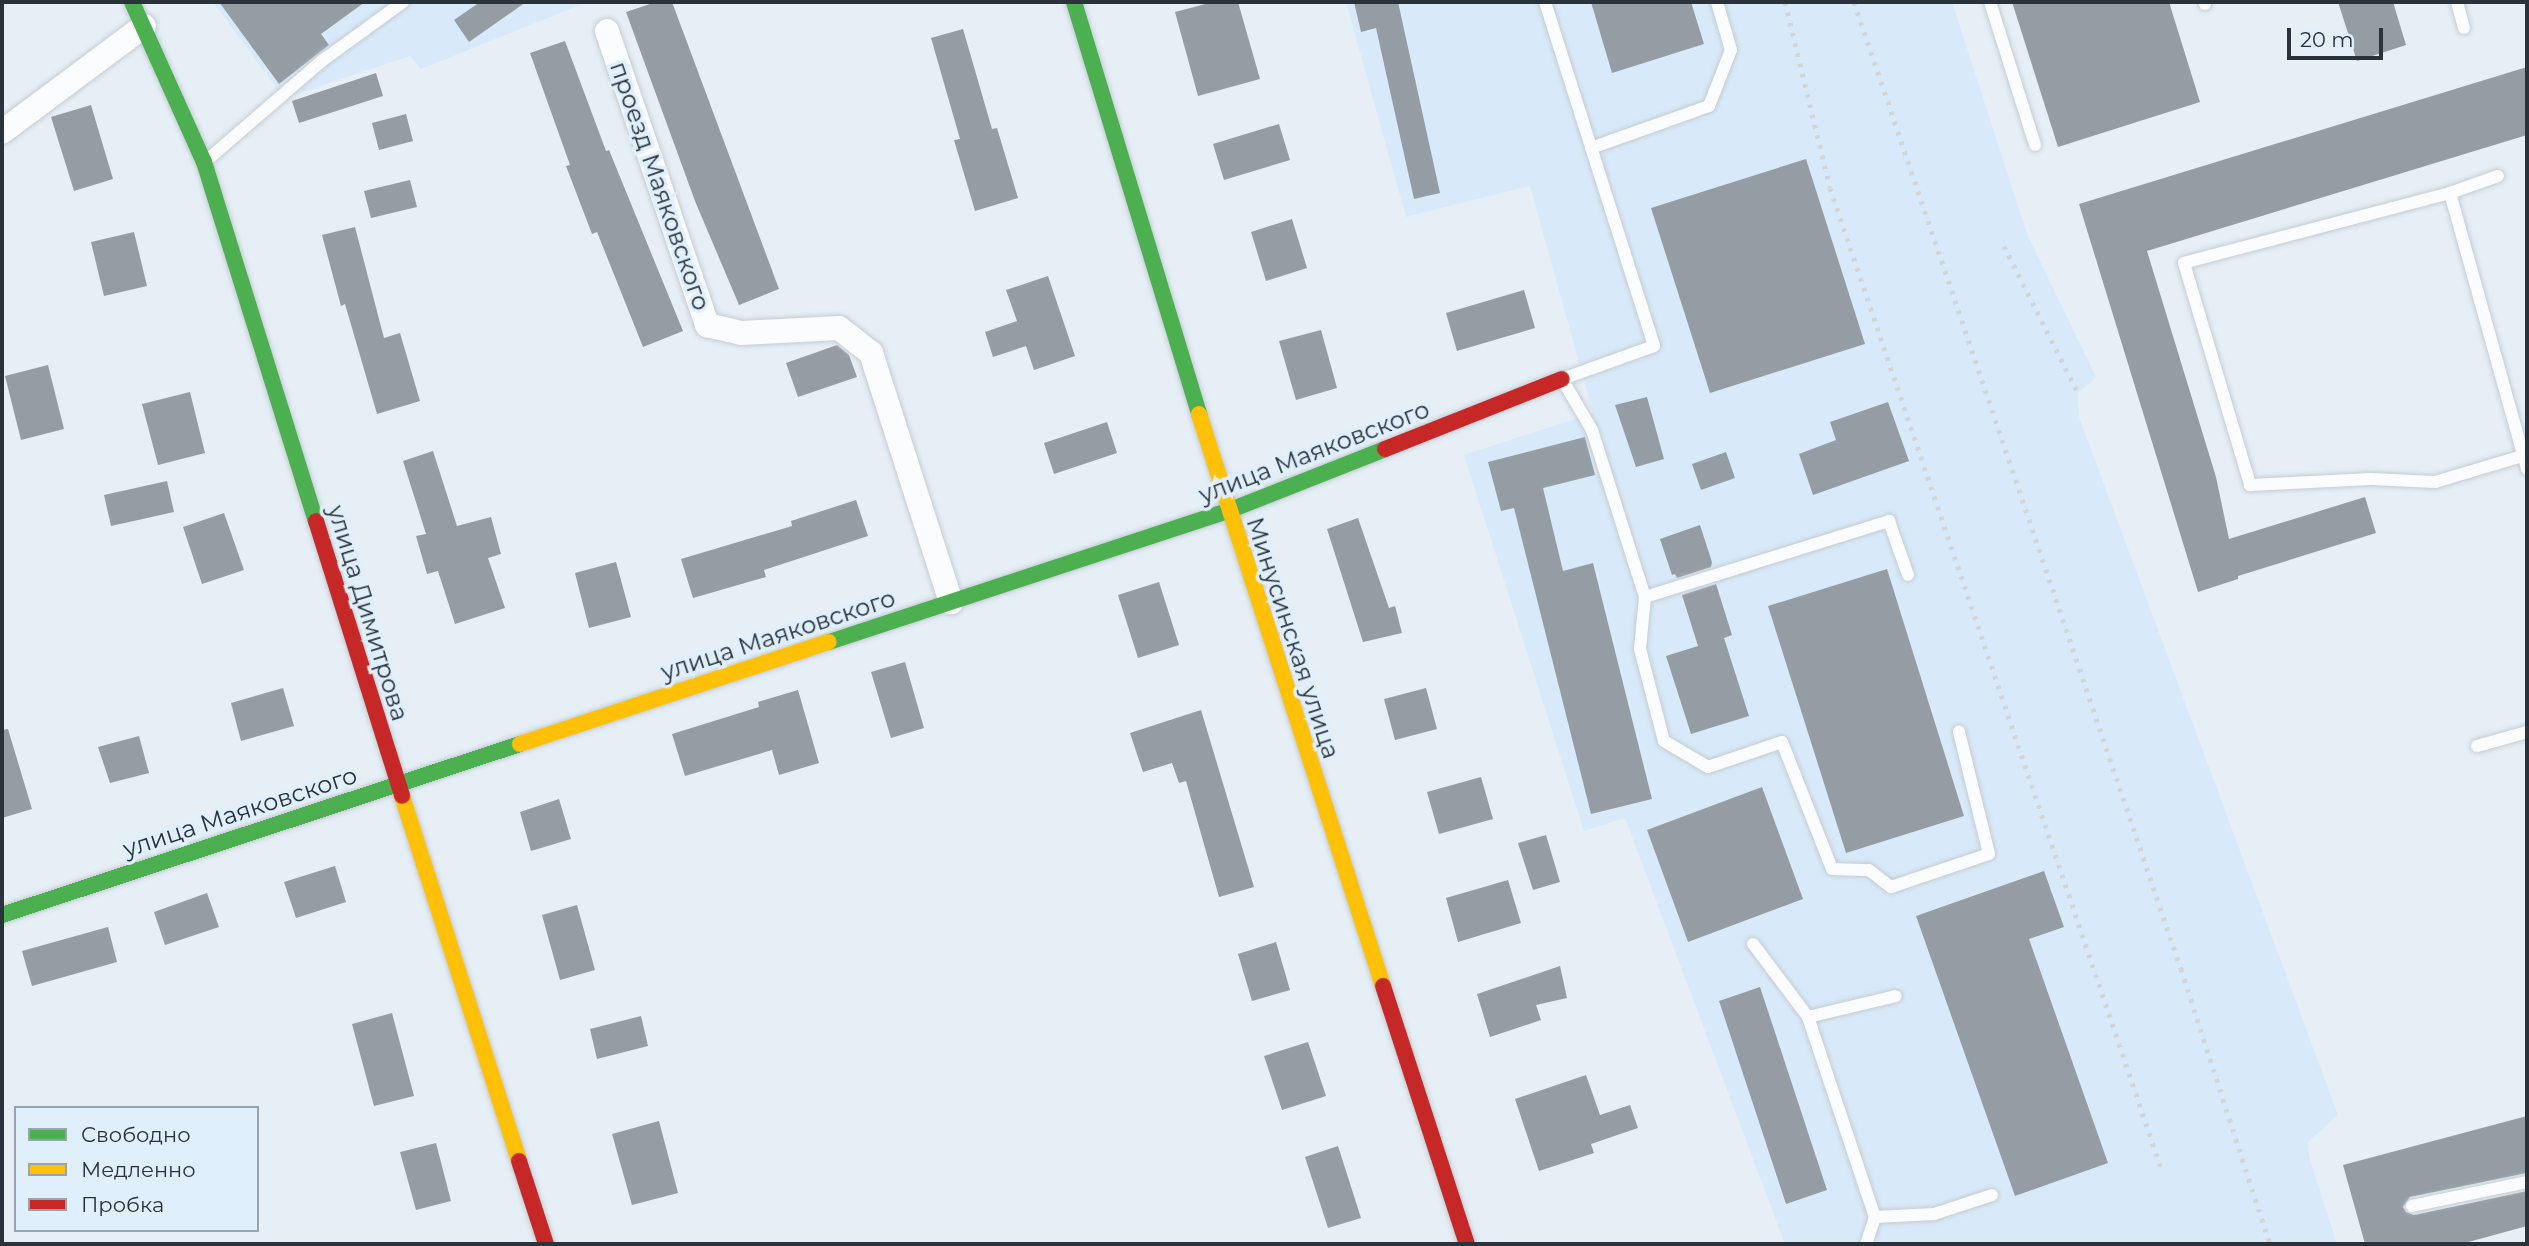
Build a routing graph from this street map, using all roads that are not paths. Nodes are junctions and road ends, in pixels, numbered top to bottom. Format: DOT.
graph roads {
  1 [pos="132,2"];
  2 [pos="403,2"];
  3 [pos="1074,2"];
  4 [pos="1545,2"];
  5 [pos="1717,2"];
  6 [pos="1990,2"];
  7 [pos="2457,2"];
  8 [pos="144,26"];
  9 [pos="2464,28"];
  10 [pos="607,31"];
  11 [pos="2,132"];
  12 [pos="2035,145"];
  13 [pos="1591,148"];
  14 [pos="204,162"];
  15 [pos="2498,176"];
  16 [pos="2450,193"];
  17 [pos="1562,379"];
  18 [pos="2523,456"];
  19 [pos="2527,469"];
  20 [pos="1228,512"];
  21 [pos="1908,575"];
  22 [pos="1645,597"];
  23 [pos="951,602"];
  24 [pos="1959,732"];
  25 [pos="2527,732"];
  26 [pos="2477,746"];
  27 [pos="398,784"];
  28 [pos="2,915"];
  29 [pos="1753,944"];
  30 [pos="1896,996"];
  31 [pos="1808,1017"];
  32 [pos="2527,1182"];
  33 [pos="1992,1195"];
  34 [pos="2412,1206"];
  35 [pos="1875,1217"];
  36 [pos="547,1244"];
  37 [pos="1467,1244"];
  38 [pos="1866,1244"];
  1 -- 8 [label="street, улица Димитрова"];
  2 -- 14 [label="lane"];
  3 -- 20 [label="street, Минусинская улица"];
  4 -- 13 [label="lane"];
  5 -- 13 [label="lane"];
  6 -- 12 [label="lane"];
  7 -- 9 [label="lane"];
  8 -- 11 [label="street"];
  8 -- 14 [label="street, улица Димитрова"];
  10 -- 23 [label="street, проезд Маяковского"];
  13 -- 17 [label="lane"];
  14 -- 27 [label="street, улица Димитрова"];
  15 -- 16 [label="lane"];
  16 -- 18 [label="lane"];
  16 -- 18 [label="lane"];
  17 -- 20 [label="street, улица Маяковского"];
  17 -- 22 [label="lane"];
  18 -- 19 [label="lane"];
  20 -- 23 [label="street, улица Маяковского"];
  20 -- 37 [label="street, Минусинская улица"];
  21 -- 22 [label="lane"];
  22 -- 24 [label="lane"];
  23 -- 27 [label="street, улица Маяковского"];
  25 -- 26 [label="lane"];
  27 -- 28 [label="street, улица Маяковского"];
  27 -- 36 [label="street, улица Димитрова"];
  29 -- 31 [label="lane"];
  30 -- 31 [label="lane"];
  31 -- 35 [label="lane"];
  32 -- 34 [label="lane"];
  33 -- 35 [label="lane"];
  35 -- 38 [label="lane"];
}
